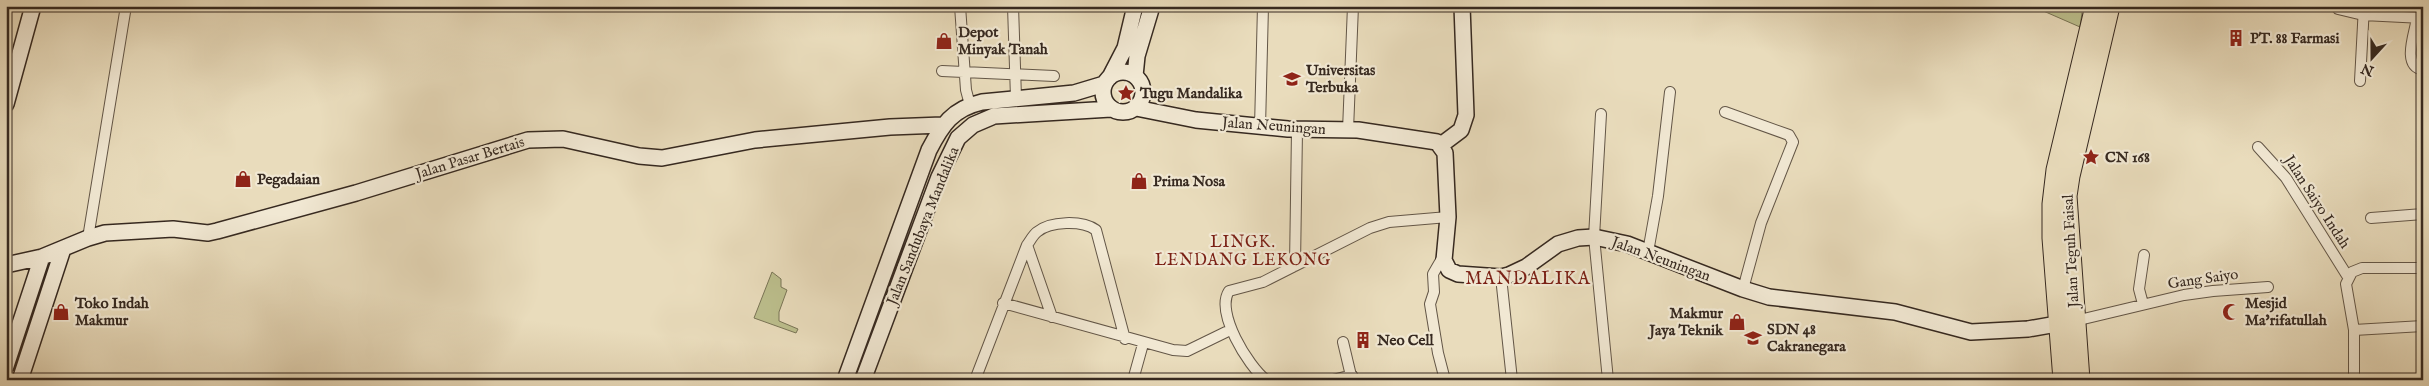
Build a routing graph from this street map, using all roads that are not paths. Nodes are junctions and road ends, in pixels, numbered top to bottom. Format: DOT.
graph roads {
  1 [pos="33,6"];
  2 [pos="126,6"];
  3 [pos="960,6"];
  4 [pos="1013,6"];
  5 [pos="1135,6"];
  6 [pos="1152,6"];
  7 [pos="1262,6"];
  8 [pos="1353,6"];
  9 [pos="1462,6"];
  10 [pos="2095,6"];
  11 [pos="2110,6"];
  12 [pos="2338,9"];
  13 [pos="2364,11"];
  14 [pos="2420,18"];
  15 [pos="2423,70"];
  16 [pos="942,71"];
  17 [pos="964,73"];
  18 [pos="1014,76"];
  19 [pos="1054,76"];
  20 [pos="1135,76"];
  21 [pos="1107,80"];
  22 [pos="2360,81"];
  23 [pos="1670,92"];
  24 [pos="1016,98"];
  25 [pos="6,104"];
  26 [pos="970,105"];
  27 [pos="1111,108"];
  28 [pos="1136,108"];
  29 [pos="1725,112"];
  30 [pos="1601,114"];
  31 [pos="942,125"];
  32 [pos="1260,126"];
  33 [pos="1297,130"];
  34 [pos="1348,130"];
  35 [pos="1441,145"];
  36 [pos="2258,147"];
  37 [pos="2423,214"];
  38 [pos="1448,217"];
  39 [pos="2370,218"];
  40 [pos="904,219"];
  41 [pos="921,225"];
  42 [pos="1594,237"];
  43 [pos="88,238"];
  44 [pos="1027,245"];
  45 [pos="63,249"];
  46 [pos="1648,252"];
  47 [pos="1444,255"];
  48 [pos="2144,255"];
  49 [pos="42,257"];
  50 [pos="6,265"];
  51 [pos="1295,266"];
  52 [pos="2423,268"];
  53 [pos="1501,277"];
  54 [pos="2348,277"];
  55 [pos="2268,287"];
  56 [pos="1744,289"];
  57 [pos="1004,303"];
  58 [pos="2143,304"];
  59 [pos="1052,317"];
  60 [pos="2066,323"];
  61 [pos="2423,326"];
  62 [pos="2354,330"];
  63 [pos="1226,332"];
  64 [pos="1125,339"];
  65 [pos="1343,342"];
  66 [pos="1143,344"];
  67 [pos="6,366"];
  68 [pos="847,373"];
  69 [pos="864,376"];
  70 [pos="1352,377"];
  71 [pos="1261,378"];
  72 [pos="20,380"];
  73 [pos="975,380"];
  74 [pos="1133,380"];
  75 [pos="1333,380"];
  76 [pos="1446,380"];
  77 [pos="1512,380"];
  78 [pos="1608,380"];
  79 [pos="2063,380"];
  80 [pos="2080,380"];
  81 [pos="2354,380"];
  1 -- 25 [label="main road"];
  2 -- 43 [label="street"];
  3 -- 17 [label="street"];
  4 -- 18 [label="street"];
  5 -- 21 [label="main road"];
  6 -- 20 [label="main road"];
  7 -- 32 [label="street"];
  8 -- 34 [label="street"];
  9 -- 35 [label="main road"];
  10 -- 60 [label="highway, Jalan Teguh Faisal"];
  11 -- 60 [label="highway, Jalan Teguh Faisal"];
  12 -- 13 [label="street"];
  13 -- 14 [label="street"];
  13 -- 22 [label="street"];
  14 -- 15 [label="street"];
  16 -- 17 [label="street"];
  17 -- 18 [label="street"];
  17 -- 26 [label="street"];
  18 -- 19 [label="street"];
  18 -- 24 [label="street"];
  20 -- 21 [label="main road"];
  20 -- 28 [label="main road"];
  21 -- 24 [label="main road"];
  21 -- 27 [label="main road"];
  23 -- 46 [label="street"];
  24 -- 26 [label="main road"];
  26 -- 31 [label="main road"];
  27 -- 28 [label="main road"];
  27 -- 41 [label="main road, Jalan Sandubaya Mandalika"];
  28 -- 32 [label="main road, Jalan Neuningan"];
  29 -- 56 [label="street"];
  30 -- 42 [label="street"];
  31 -- 40 [label="main road"];
  31 -- 43 [label="main road, Jalan Pasar Bertais"];
  32 -- 33 [label="main road, Jalan Neuningan"];
  33 -- 34 [label="main road, Jalan Neuningan"];
  33 -- 51 [label="street"];
  34 -- 35 [label="main road, Jalan Neuningan"];
  35 -- 38 [label="main road"];
  36 -- 54 [label="street, Jalan Saiyo Indah"];
  37 -- 39 [label="street"];
  38 -- 47 [label="main road"];
  38 -- 51 [label="street"];
  40 -- 41 [label="main road"];
  40 -- 68 [label="main road"];
  41 -- 69 [label="main road, Jalan Sandubaya Mandalika"];
  42 -- 46 [label="main road, Jalan Neuningan"];
  42 -- 53 [label="main road, Jalan Neuningan"];
  42 -- 78 [label="street"];
  43 -- 45 [label="main road, Jalan Pasar Bertais"];
  44 -- 57 [label="street"];
  44 -- 59 [label="street"];
  44 -- 64 [label="street"];
  45 -- 49 [label="main road, Jalan Pasar Bertais"];
  45 -- 72 [label="main road"];
  46 -- 56 [label="main road, Jalan Neuningan"];
  47 -- 53 [label="main road, Jalan Neuningan"];
  47 -- 76 [label="street"];
  48 -- 58 [label="street"];
  49 -- 50 [label="main road, Jalan Pasar Bertais"];
  49 -- 67 [label="main road"];
  51 -- 71 [label="street"];
  52 -- 54 [label="street"];
  53 -- 77 [label="street"];
  54 -- 62 [label="street"];
  55 -- 58 [label="street, Gang Saiyo"];
  56 -- 60 [label="main road, Jalan Neuningan"];
  57 -- 59 [label="street"];
  57 -- 73 [label="street"];
  58 -- 60 [label="street"];
  59 -- 64 [label="street"];
  60 -- 79 [label="highway, Jalan Teguh Faisal"];
  60 -- 80 [label="highway, Jalan Teguh Faisal"];
  61 -- 62 [label="street"];
  62 -- 81 [label="street"];
  63 -- 66 [label="street"];
  64 -- 66 [label="street"];
  65 -- 70 [label="street"];
  66 -- 74 [label="street"];
  68 -- 69 [label="main road"];
  70 -- 75 [label="street"];
}
